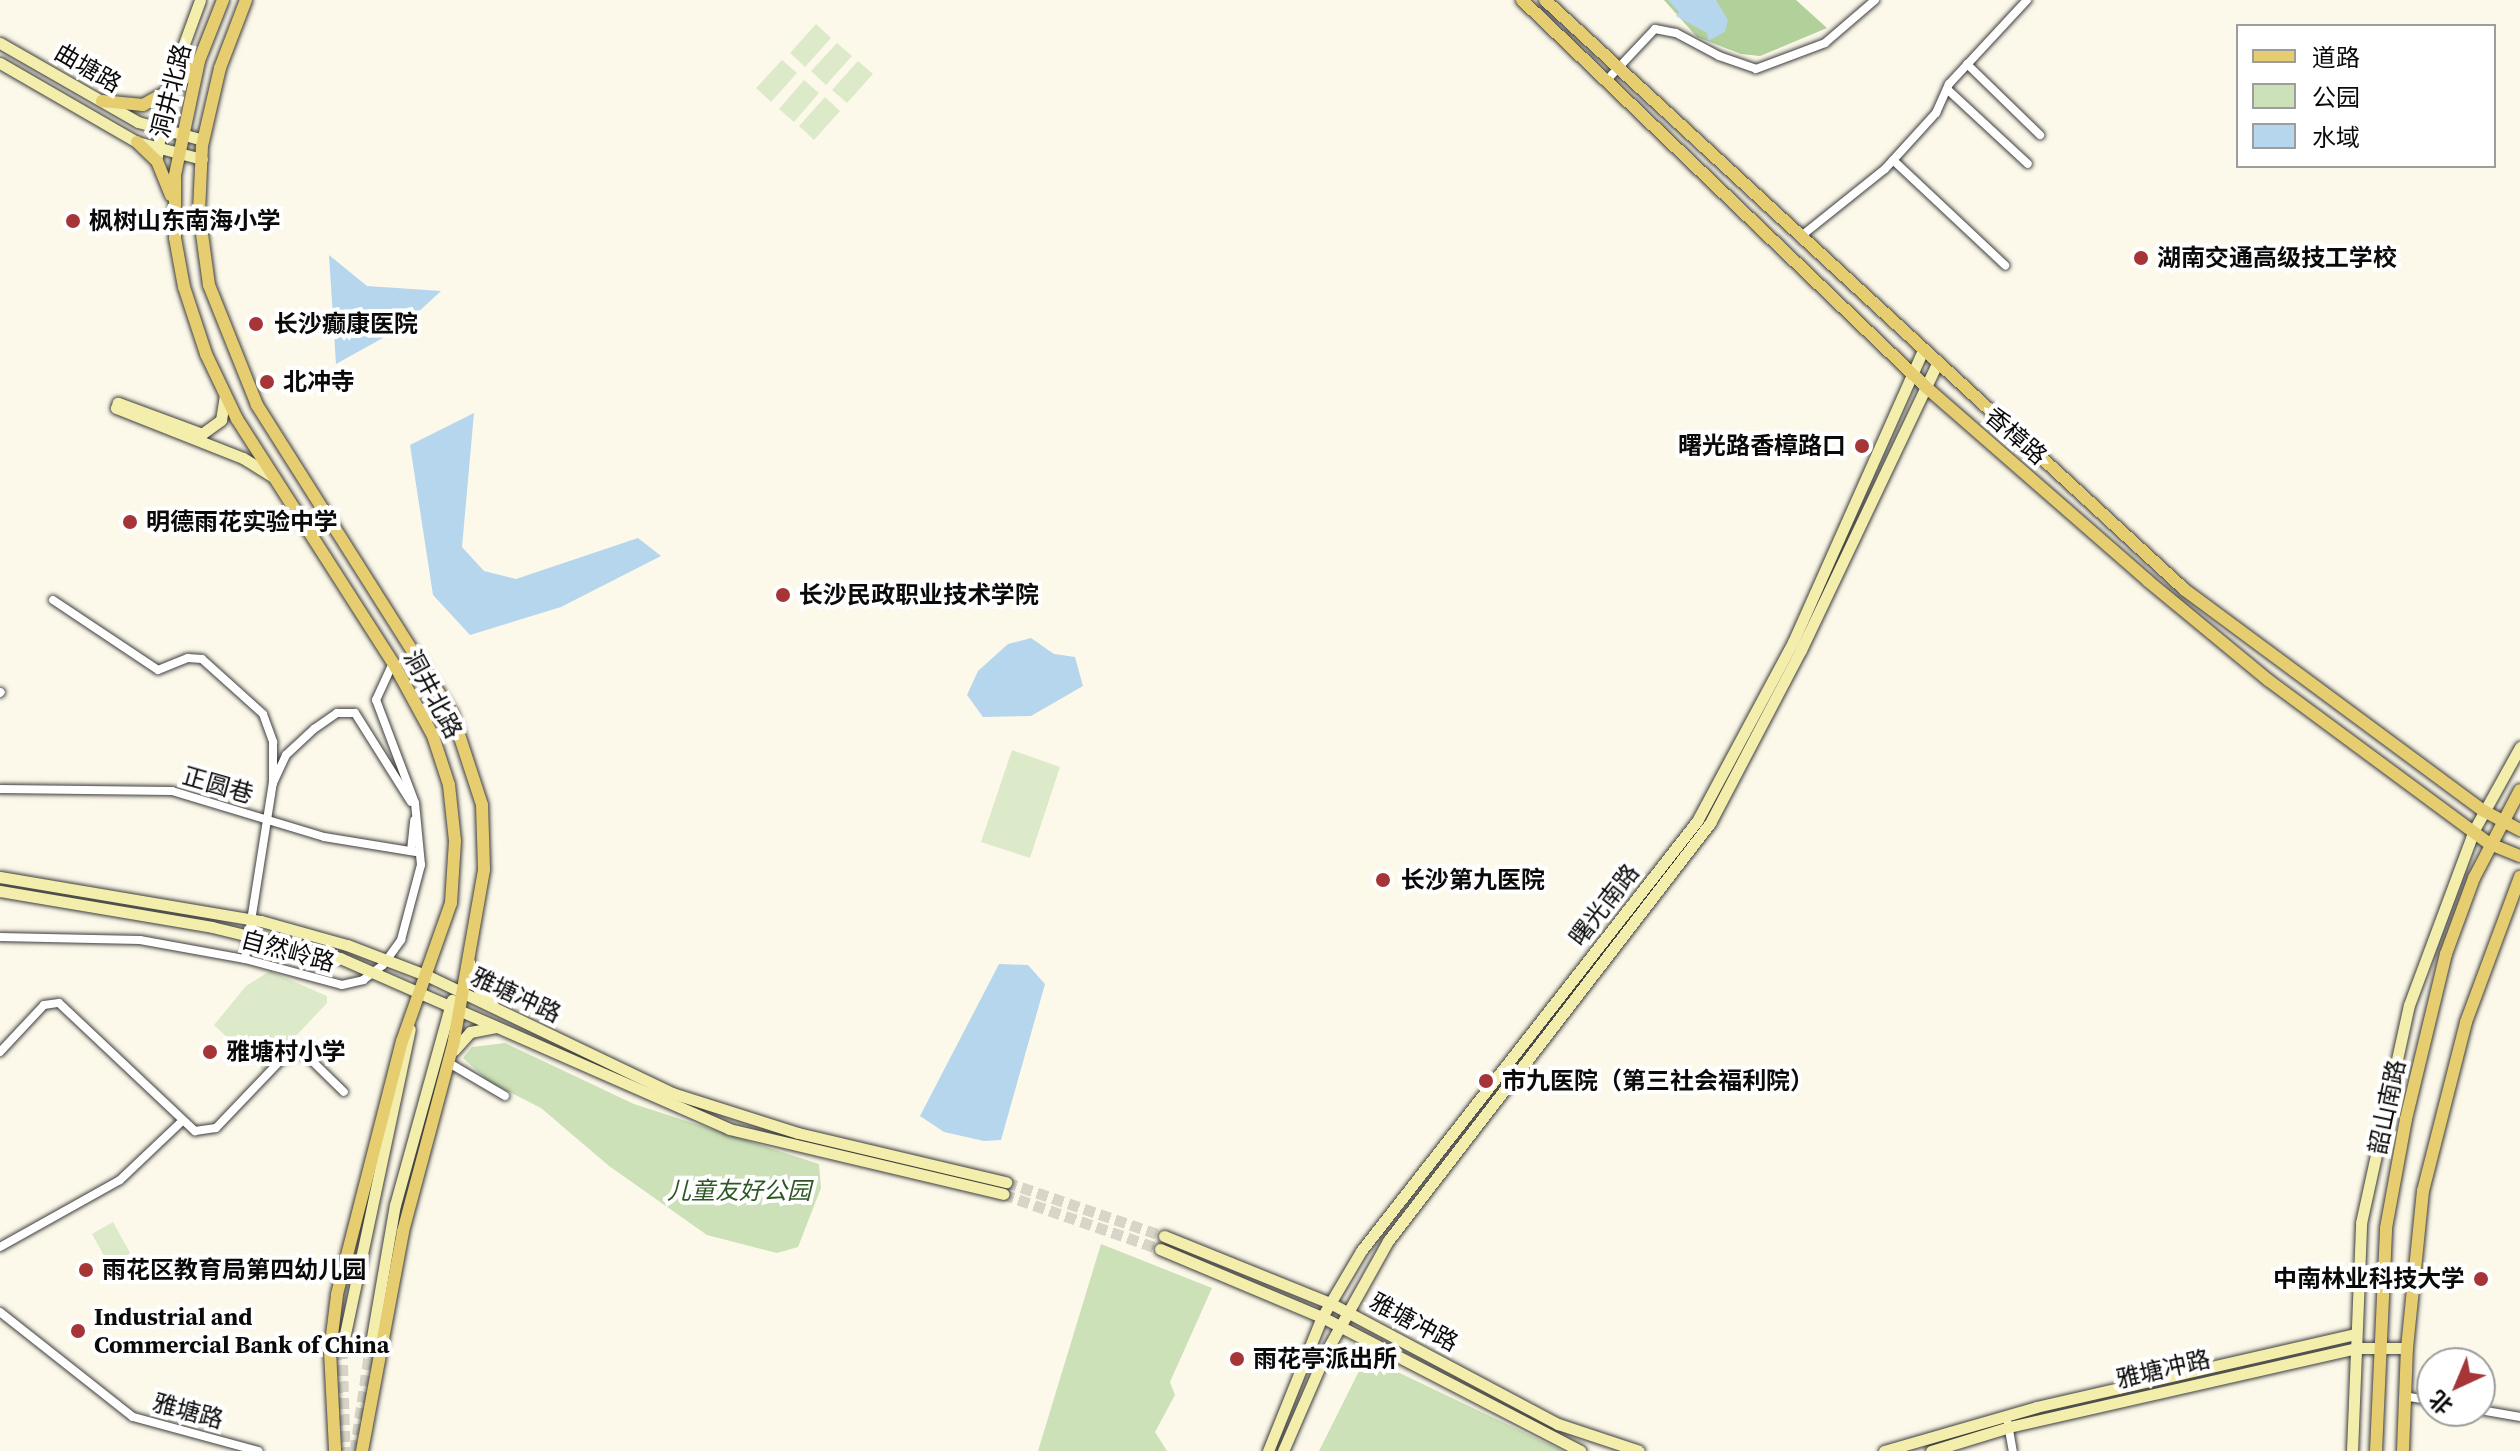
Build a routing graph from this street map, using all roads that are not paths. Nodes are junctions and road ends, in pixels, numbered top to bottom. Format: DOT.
graph roads {
  1 [pos="200,0"];
  2 [pos="223,0"];
  3 [pos="246,0"];
  4 [pos="1522,0"];
  5 [pos="1545,0"];
  6 [pos="1875,0"];
  7 [pos="2027,0"];
  8 [pos="0,43"];
  9 [pos="199,61"];
  10 [pos="1967,64"];
  11 [pos="1619,66"];
  12 [pos="1,67"];
  13 [pos="1605,82"];
  14 [pos="1947,89"];
  15 [pos="166,93"];
  16 [pos="102,101"];
  17 [pos="160,131"];
  18 [pos="181,135"];
  19 [pos="2040,135"];
  20 [pos="203,140"];
  21 [pos="137,142"];
  22 [pos="178,154"];
  23 [pos="157,156"];
  24 [pos="202,159"];
  25 [pos="1893,160"];
  26 [pos="2028,164"];
  27 [pos="173,208"];
  28 [pos="1799,238"];
  29 [pos="2005,265"];
  30 [pos="1922,352"];
  31 [pos="1937,364"];
  32 [pos="1911,373"];
  33 [pos="1927,388"];
  34 [pos="225,395"];
  35 [pos="282,485"];
  36 [pos="53,600"];
  37 [pos="393,663"];
  38 [pos="2520,747"];
  39 [pos="273,783"];
  40 [pos="0,789"];
  41 [pos="2520,790"];
  42 [pos="2484,811"];
  43 [pos="267,820"];
  44 [pos="2502,822"];
  45 [pos="2474,830"];
  46 [pos="2520,830"];
  47 [pos="2490,844"];
  48 [pos="416,852"];
  49 [pos="2520,856"];
  50 [pos="0,877"];
  51 [pos="2520,877"];
  52 [pos="0,891"];
  53 [pos="251,919"];
  54 [pos="249,934"];
  55 [pos="0,937"];
  56 [pos="468,957"];
  57 [pos="245,959"];
  58 [pos="387,960"];
  59 [pos="374,972"];
  60 [pos="428,976"];
  61 [pos="422,991"];
  62 [pos="459,992"];
  63 [pos="455,1007"];
  64 [pos="503,1013"];
  65 [pos="411,1017"];
  66 [pos="500,1027"];
  67 [pos="0,1052"];
  68 [pos="450,1060"];
  69 [pos="344,1092"];
  70 [pos="505,1096"];
  71 [pos="180,1123"];
  72 [pos="1164,1236"];
  73 [pos="0,1247"];
  74 [pos="1160,1249"];
  75 [pos="1330,1303"];
  76 [pos="0,1312"];
  77 [pos="1348,1312"];
  78 [pos="1322,1317"];
  79 [pos="1340,1326"];
  80 [pos="2356,1334"];
  81 [pos="342,1348"];
  82 [pos="2356,1348"];
  83 [pos="2407,1348"];
  84 [pos="370,1349"];
  85 [pos="2377,1350"];
  86 [pos="2404,1396"];
  87 [pos="2416,1398"];
  88 [pos="2496,1413"];
  89 [pos="2520,1417"];
  90 [pos="2008,1421"];
  91 [pos="258,1451"];
  92 [pos="335,1451"];
  93 [pos="362,1451"];
  94 [pos="1268,1451"];
  95 [pos="1283,1451"];
  96 [pos="1580,1451"];
  97 [pos="1639,1451"];
  98 [pos="1884,1451"];
  99 [pos="1931,1451"];
  100 [pos="2013,1451"];
  101 [pos="2352,1451"];
  102 [pos="2376,1451"];
  103 [pos="2403,1451"];
  1 -- 15 [label="street"];
  2 -- 9 [label="main road, 洞井北路"];
  3 -- 20 [label="main road, 洞井北路"];
  4 -- 13 [label="main road, 香樟路"];
  5 -- 11 [label="main road, 香樟路"];
  6 -- 11 [label="street"];
  7 -- 10 [label="street"];
  8 -- 16 [label="street, 曲塘路"];
  9 -- 15 [label="main road"];
  9 -- 18 [label="main road, 洞井北路"];
  10 -- 14 [label="street"];
  10 -- 19 [label="street"];
  11 -- 13 [label="street"];
  11 -- 28 [label="main road, 香樟路"];
  12 -- 21 [label="street, 曲塘路"];
  13 -- 32 [label="main road, 香樟路"];
  14 -- 25 [label="street"];
  14 -- 26 [label="street"];
  15 -- 16 [label="main road"];
  15 -- 17 [label="street"];
  16 -- 17 [label="street, 曲塘路"];
  17 -- 18 [label="street, 曲塘路"];
  17 -- 23 [label="street"];
  18 -- 20 [label="street, 曲塘路"];
  18 -- 22 [label="main road, 洞井北路"];
  20 -- 24 [label="main road, 洞井北路"];
  21 -- 23 [label="main road"];
  22 -- 23 [label="street"];
  22 -- 24 [label="street"];
  22 -- 27 [label="main road, 洞井北路"];
  23 -- 27 [label="main road"];
  24 -- 56 [label="main road, 洞井北路"];
  25 -- 28 [label="street"];
  25 -- 29 [label="street"];
  27 -- 34 [label="main road, 洞井北路"];
  28 -- 30 [label="main road, 香樟路"];
  30 -- 31 [label="main road, 香樟路"];
  30 -- 32 [label="street, 曙光南路"];
  31 -- 33 [label="street, 曙光南路"];
  31 -- 42 [label="main road, 香樟路"];
  32 -- 33 [label="main road, 香樟路"];
  32 -- 75 [label="street, 曙光南路"];
  33 -- 45 [label="main road, 香樟路"];
  33 -- 77 [label="street, 曙光南路"];
  34 -- 35 [label="main road, 洞井北路"];
  34 -- 35 [label="street"];
  35 -- 37 [label="main road, 洞井北路"];
  36 -- 39 [label="street"];
  37 -- 48 [label="street, 自然岭路"];
  37 -- 60 [label="main road, 洞井北路"];
  38 -- 42 [label="street"];
  39 -- 43 [label="street"];
  39 -- 48 [label="street"];
  40 -- 43 [label="street, 正圆巷"];
  41 -- 44 [label="main road, 韶山南路"];
  42 -- 44 [label="main road, 香樟路"];
  42 -- 45 [label="street"];
  43 -- 48 [label="street, 正圆巷"];
  43 -- 53 [label="street"];
  44 -- 46 [label="main road, 香樟路"];
  44 -- 47 [label="main road, 韶山南路"];
  45 -- 47 [label="main road, 香樟路"];
  45 -- 80 [label="street"];
  47 -- 49 [label="main road, 香樟路"];
  47 -- 85 [label="main road, 韶山南路"];
  48 -- 58 [label="street, 自然岭路"];
  50 -- 53 [label="street, 雅塘冲路"];
  51 -- 83 [label="main road"];
  52 -- 54 [label="street, 雅塘冲路"];
  53 -- 54 [label="street"];
  53 -- 58 [label="street, 雅塘冲路"];
  54 -- 57 [label="street"];
  54 -- 59 [label="street, 雅塘冲路"];
  55 -- 57 [label="street, 自然岭路"];
  56 -- 62 [label="main road, 洞井北路"];
  56 -- 64 [label="street"];
  57 -- 59 [label="street, 自然岭路"];
  58 -- 59 [label="street, 自然岭路"];
  58 -- 60 [label="street, 雅塘冲路"];
  59 -- 61 [label="street, 雅塘冲路"];
  60 -- 61 [label="main road, 洞井北路"];
  60 -- 62 [label="street, 雅塘冲路"];
  61 -- 63 [label="street, 雅塘冲路"];
  61 -- 65 [label="main road, 洞井北路"];
  62 -- 63 [label="main road, 洞井北路"];
  62 -- 64 [label="street, 雅塘冲路"];
  63 -- 66 [label="street, 雅塘冲路"];
  63 -- 68 [label="main road, 洞井北路"];
  63 -- 84 [label="street"];
  64 -- 66 [label="street, 雅塘冲路"];
  65 -- 81 [label="street"];
  65 -- 92 [label="main road, 洞井北路"];
  66 -- 68 [label="street"];
  67 -- 71 [label="street"];
  68 -- 70 [label="street"];
  68 -- 93 [label="main road, 洞井北路"];
  69 -- 71 [label="street"];
  71 -- 73 [label="street"];
  72 -- 75 [label="street, 雅塘冲路"];
  74 -- 78 [label="street, 雅塘冲路"];
  75 -- 77 [label="street, 雅塘冲路"];
  75 -- 78 [label="street, 曙光南路"];
  76 -- 91 [label="street, 雅塘路"];
  77 -- 79 [label="street, 曙光南路"];
  77 -- 97 [label="street, 雅塘冲路"];
  78 -- 79 [label="street, 雅塘冲路"];
  78 -- 94 [label="street, 曙光南路"];
  79 -- 95 [label="street, 曙光南路"];
  79 -- 96 [label="street, 雅塘冲路"];
  80 -- 82 [label="street"];
  80 -- 90 [label="street, 雅塘冲路"];
  82 -- 85 [label="street, 雅塘冲路"];
  82 -- 90 [label="street, 雅塘冲路"];
  82 -- 101 [label="street"];
  83 -- 85 [label="street, 雅塘冲路"];
  83 -- 86 [label="main road"];
  85 -- 102 [label="main road, 韶山南路"];
  86 -- 87 [label="street"];
  86 -- 103 [label="main road"];
  88 -- 89 [label="street"];
  90 -- 98 [label="street, 雅塘冲路"];
  90 -- 99 [label="street, 雅塘冲路"];
  90 -- 100 [label="street"];
}
